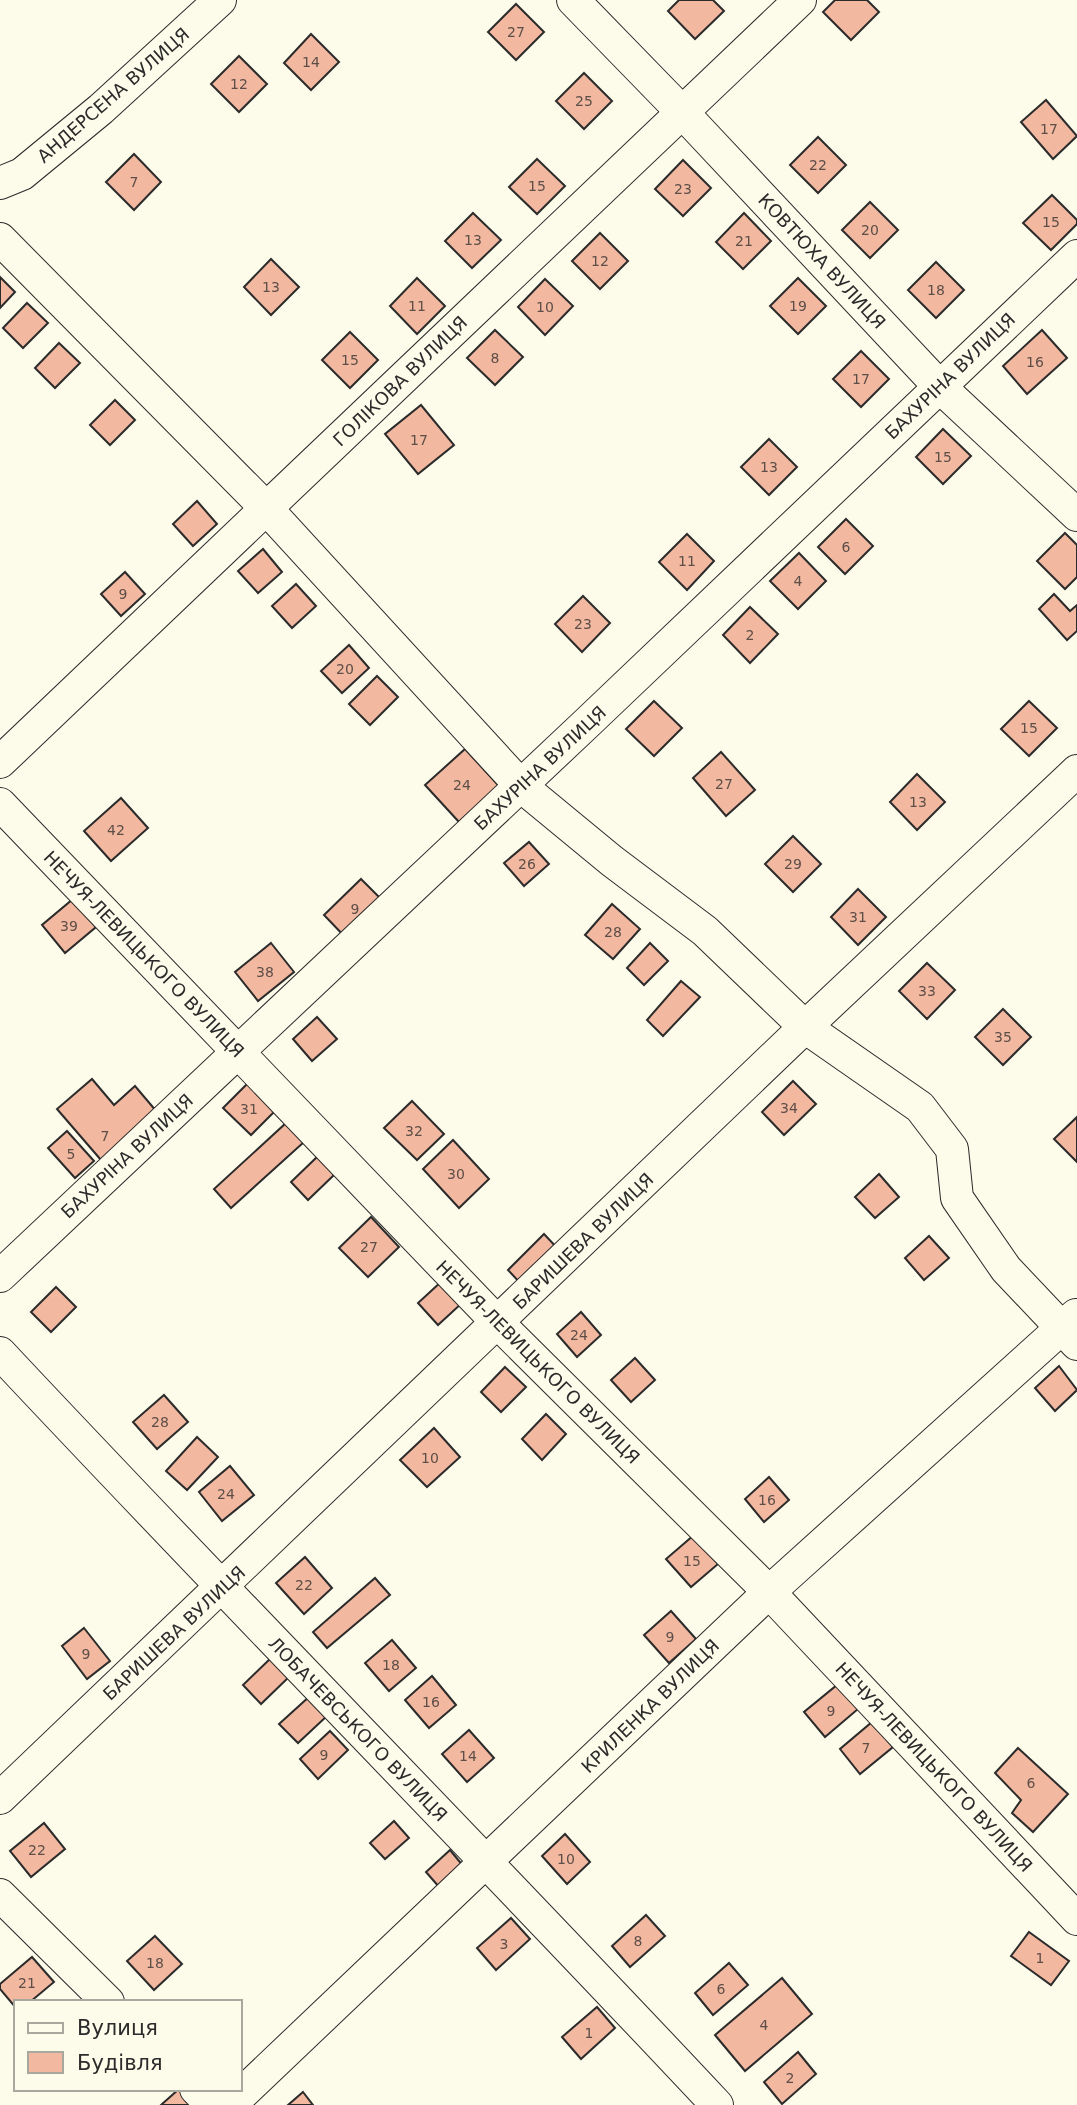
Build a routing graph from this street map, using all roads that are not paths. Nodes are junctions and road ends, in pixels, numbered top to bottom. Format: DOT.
graph roads {
  1 [pos="220,0"];
  2 [pos="573,0"];
  3 [pos="800,0"];
  4 [pos="682,112"];
  5 [pos="0,183"];
  6 [pos="0,239"];
  7 [pos="1077,256"];
  8 [pos="939,386"];
  9 [pos="266,508"];
  10 [pos="1077,515"];
  11 [pos="0,762"];
  12 [pos="1077,771"];
  13 [pos="521,786"];
  14 [pos="0,804"];
  15 [pos="805,1027"];
  16 [pos="237,1053"];
  17 [pos="0,1276"];
  18 [pos="498,1323"];
  19 [pos="1072,1329"];
  20 [pos="0,1353"];
  21 [pos="221,1589"];
  22 [pos="769,1592"];
  23 [pos="0,1798"];
  24 [pos="488,1861"];
  25 [pos="0,1895"];
  26 [pos="1077,1919"];
  27 [pos="105,2000"];
  28 [pos="198,2091"];
  29 [pos="212,2105"];
  30 [pos="230,2105"];
  31 [pos="717,2105"];
  1 -- 5 [label="street, АНДЕРСЕНА ВУЛИЦЯ"];
  2 -- 4 [label="street, КОВТЮХА ВУЛИЦЯ"];
  3 -- 4 [label="street, ГОЛІКОВА ВУЛИЦЯ"];
  4 -- 8 [label="street, КОВТЮХА ВУЛИЦЯ"];
  4 -- 9 [label="street, ГОЛІКОВА ВУЛИЦЯ"];
  6 -- 9 [label="street"];
  7 -- 8 [label="street, БАХУРІНА ВУЛИЦЯ"];
  8 -- 10 [label="street, КОВТЮХА ВУЛИЦЯ"];
  8 -- 13 [label="street, БАХУРІНА ВУЛИЦЯ"];
  9 -- 11 [label="street, ГОЛІКОВА ВУЛИЦЯ"];
  9 -- 13 [label="street"];
  12 -- 15 [label="street, БАРИШЕВА ВУЛИЦЯ"];
  13 -- 15 [label="street"];
  13 -- 16 [label="street, БАХУРІНА ВУЛИЦЯ"];
  14 -- 16 [label="street, НЕЧУЯ-ЛЕВИЦЬКОГО ВУЛИЦЯ"];
  15 -- 18 [label="street, БАРИШЕВА ВУЛИЦЯ"];
  15 -- 19 [label="street"];
  16 -- 17 [label="street, БАХУРІНА ВУЛИЦЯ"];
  16 -- 18 [label="street, НЕЧУЯ-ЛЕВИЦЬКОГО ВУЛИЦЯ"];
  18 -- 21 [label="street, БАРИШЕВА ВУЛИЦЯ"];
  18 -- 22 [label="street, НЕЧУЯ-ЛЕВИЦЬКОГО ВУЛИЦЯ"];
  19 -- 22 [label="street, КРИЛЕНКА ВУЛИЦЯ"];
  20 -- 21 [label="street, ЛОБАЧЕВСЬКОГО ВУЛИЦЯ"];
  21 -- 23 [label="street, БАРИШЕВА ВУЛИЦЯ"];
  21 -- 24 [label="street, ЛОБАЧЕВСЬКОГО ВУЛИЦЯ"];
  22 -- 24 [label="street, КРИЛЕНКА ВУЛИЦЯ"];
  22 -- 26 [label="street, НЕЧУЯ-ЛЕВИЦЬКОГО ВУЛИЦЯ"];
  24 -- 30 [label="street, КРИЛЕНКА ВУЛИЦЯ"];
  24 -- 31 [label="street, ЛОБАЧЕВСЬКОГО ВУЛИЦЯ"];
  25 -- 27 [label="street"];
  28 -- 29 [label="street"];
}
